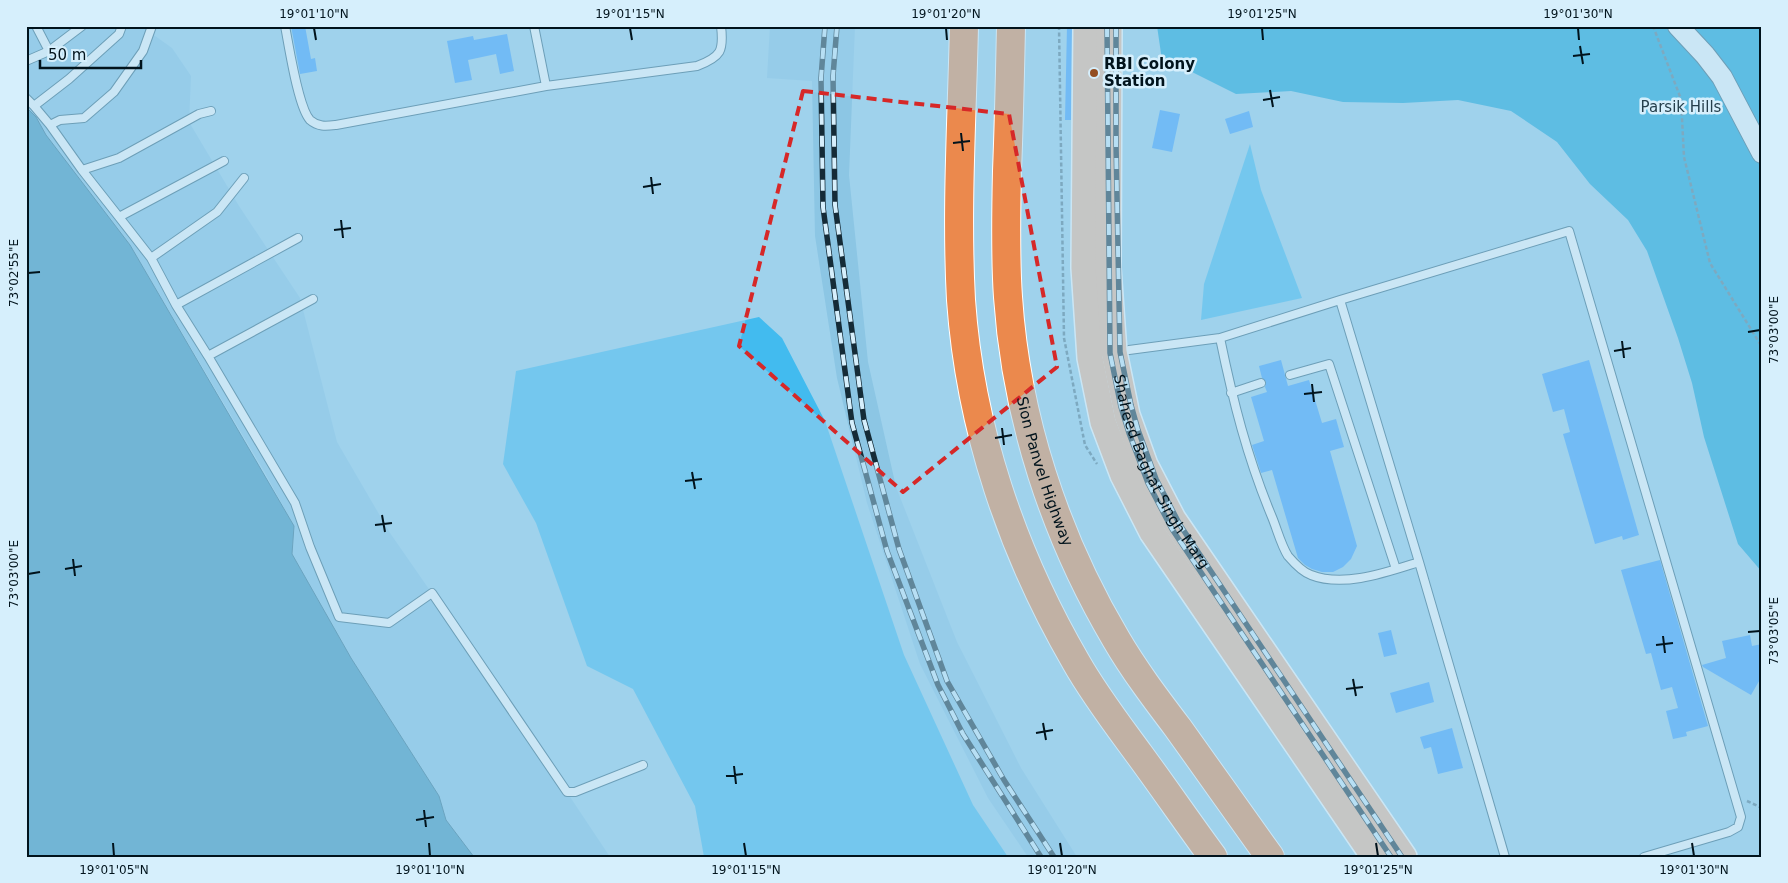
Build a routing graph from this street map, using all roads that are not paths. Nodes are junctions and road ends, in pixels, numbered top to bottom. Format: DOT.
graph roads {
  1 [pos="36,26"];
  2 [pos="82,26"];
  3 [pos="122,26"];
  4 [pos="152,26"];
  5 [pos="284,26"];
  6 [pos="534,26"];
  7 [pos="721,26"];
  8 [pos="964,26"];
  9 [pos="1011,26"];
  10 [pos="1086,26"];
  11 [pos="1109,26"];
  12 [pos="1678,26"];
  13 [pos="49,51"];
  14 [pos="26,61"];
  15 [pos="546,86"];
  16 [pos="26,98"];
  17 [pos="34,106"];
  18 [pos="211,111"];
  19 [pos="50,125"];
  20 [pos="1762,153"];
  21 [pos="224,161"];
  22 [pos="82,170"];
  23 [pos="244,178"];
  24 [pos="119,218"];
  25 [pos="298,238"];
  26 [pos="151,258"];
  27 [pos="313,299"];
  28 [pos="1340,300"];
  29 [pos="176,305"];
  30 [pos="1220,338"];
  31 [pos="1129,350"];
  32 [pos="208,356"];
  33 [pos="1290,375"];
  34 [pos="1261,383"];
  35 [pos="1231,393"];
  36 [pos="1419,562"];
  37 [pos="1396,569"];
  38 [pos="643,765"];
  39 [pos="1213,857"];
  40 [pos="1270,857"];
  41 [pos="1374,857"];
  42 [pos="1404,857"];
  43 [pos="1505,857"];
  44 [pos="1644,857"];
  1 -- 13 [label="lane"];
  2 -- 13 [label="lane"];
  3 -- 17 [label="lane"];
  4 -- 19 [label="lane"];
  5 -- 15 [label="lane"];
  6 -- 15 [label="lane"];
  7 -- 15 [label="lane"];
  8 -- 39 [label="highway"];
  9 -- 40 [label="highway, Sion Panvel Highway"];
  10 -- 41 [label="main road, Shaheed Baghat Singh Marg"];
  11 -- 42 [label="main road, Shaheed Baghat Singh Marg"];
  12 -- 20 [label="street"];
  13 -- 14 [label="lane"];
  16 -- 17 [label="lane"];
  17 -- 19 [label="lane"];
  18 -- 22 [label="lane"];
  19 -- 22 [label="lane"];
  21 -- 24 [label="lane"];
  22 -- 24 [label="lane"];
  23 -- 26 [label="lane"];
  24 -- 26 [label="lane"];
  25 -- 29 [label="lane"];
  26 -- 29 [label="lane"];
  27 -- 32 [label="lane"];
  28 -- 30 [label="lane"];
  28 -- 36 [label="lane"];
  28 -- 44 [label="lane"];
  29 -- 32 [label="lane"];
  30 -- 31 [label="lane"];
  30 -- 35 [label="lane"];
  32 -- 38 [label="lane"];
  33 -- 37 [label="lane"];
  34 -- 35 [label="lane"];
  35 -- 37 [label="lane"];
  36 -- 37 [label="lane"];
  36 -- 43 [label="lane"];
}
